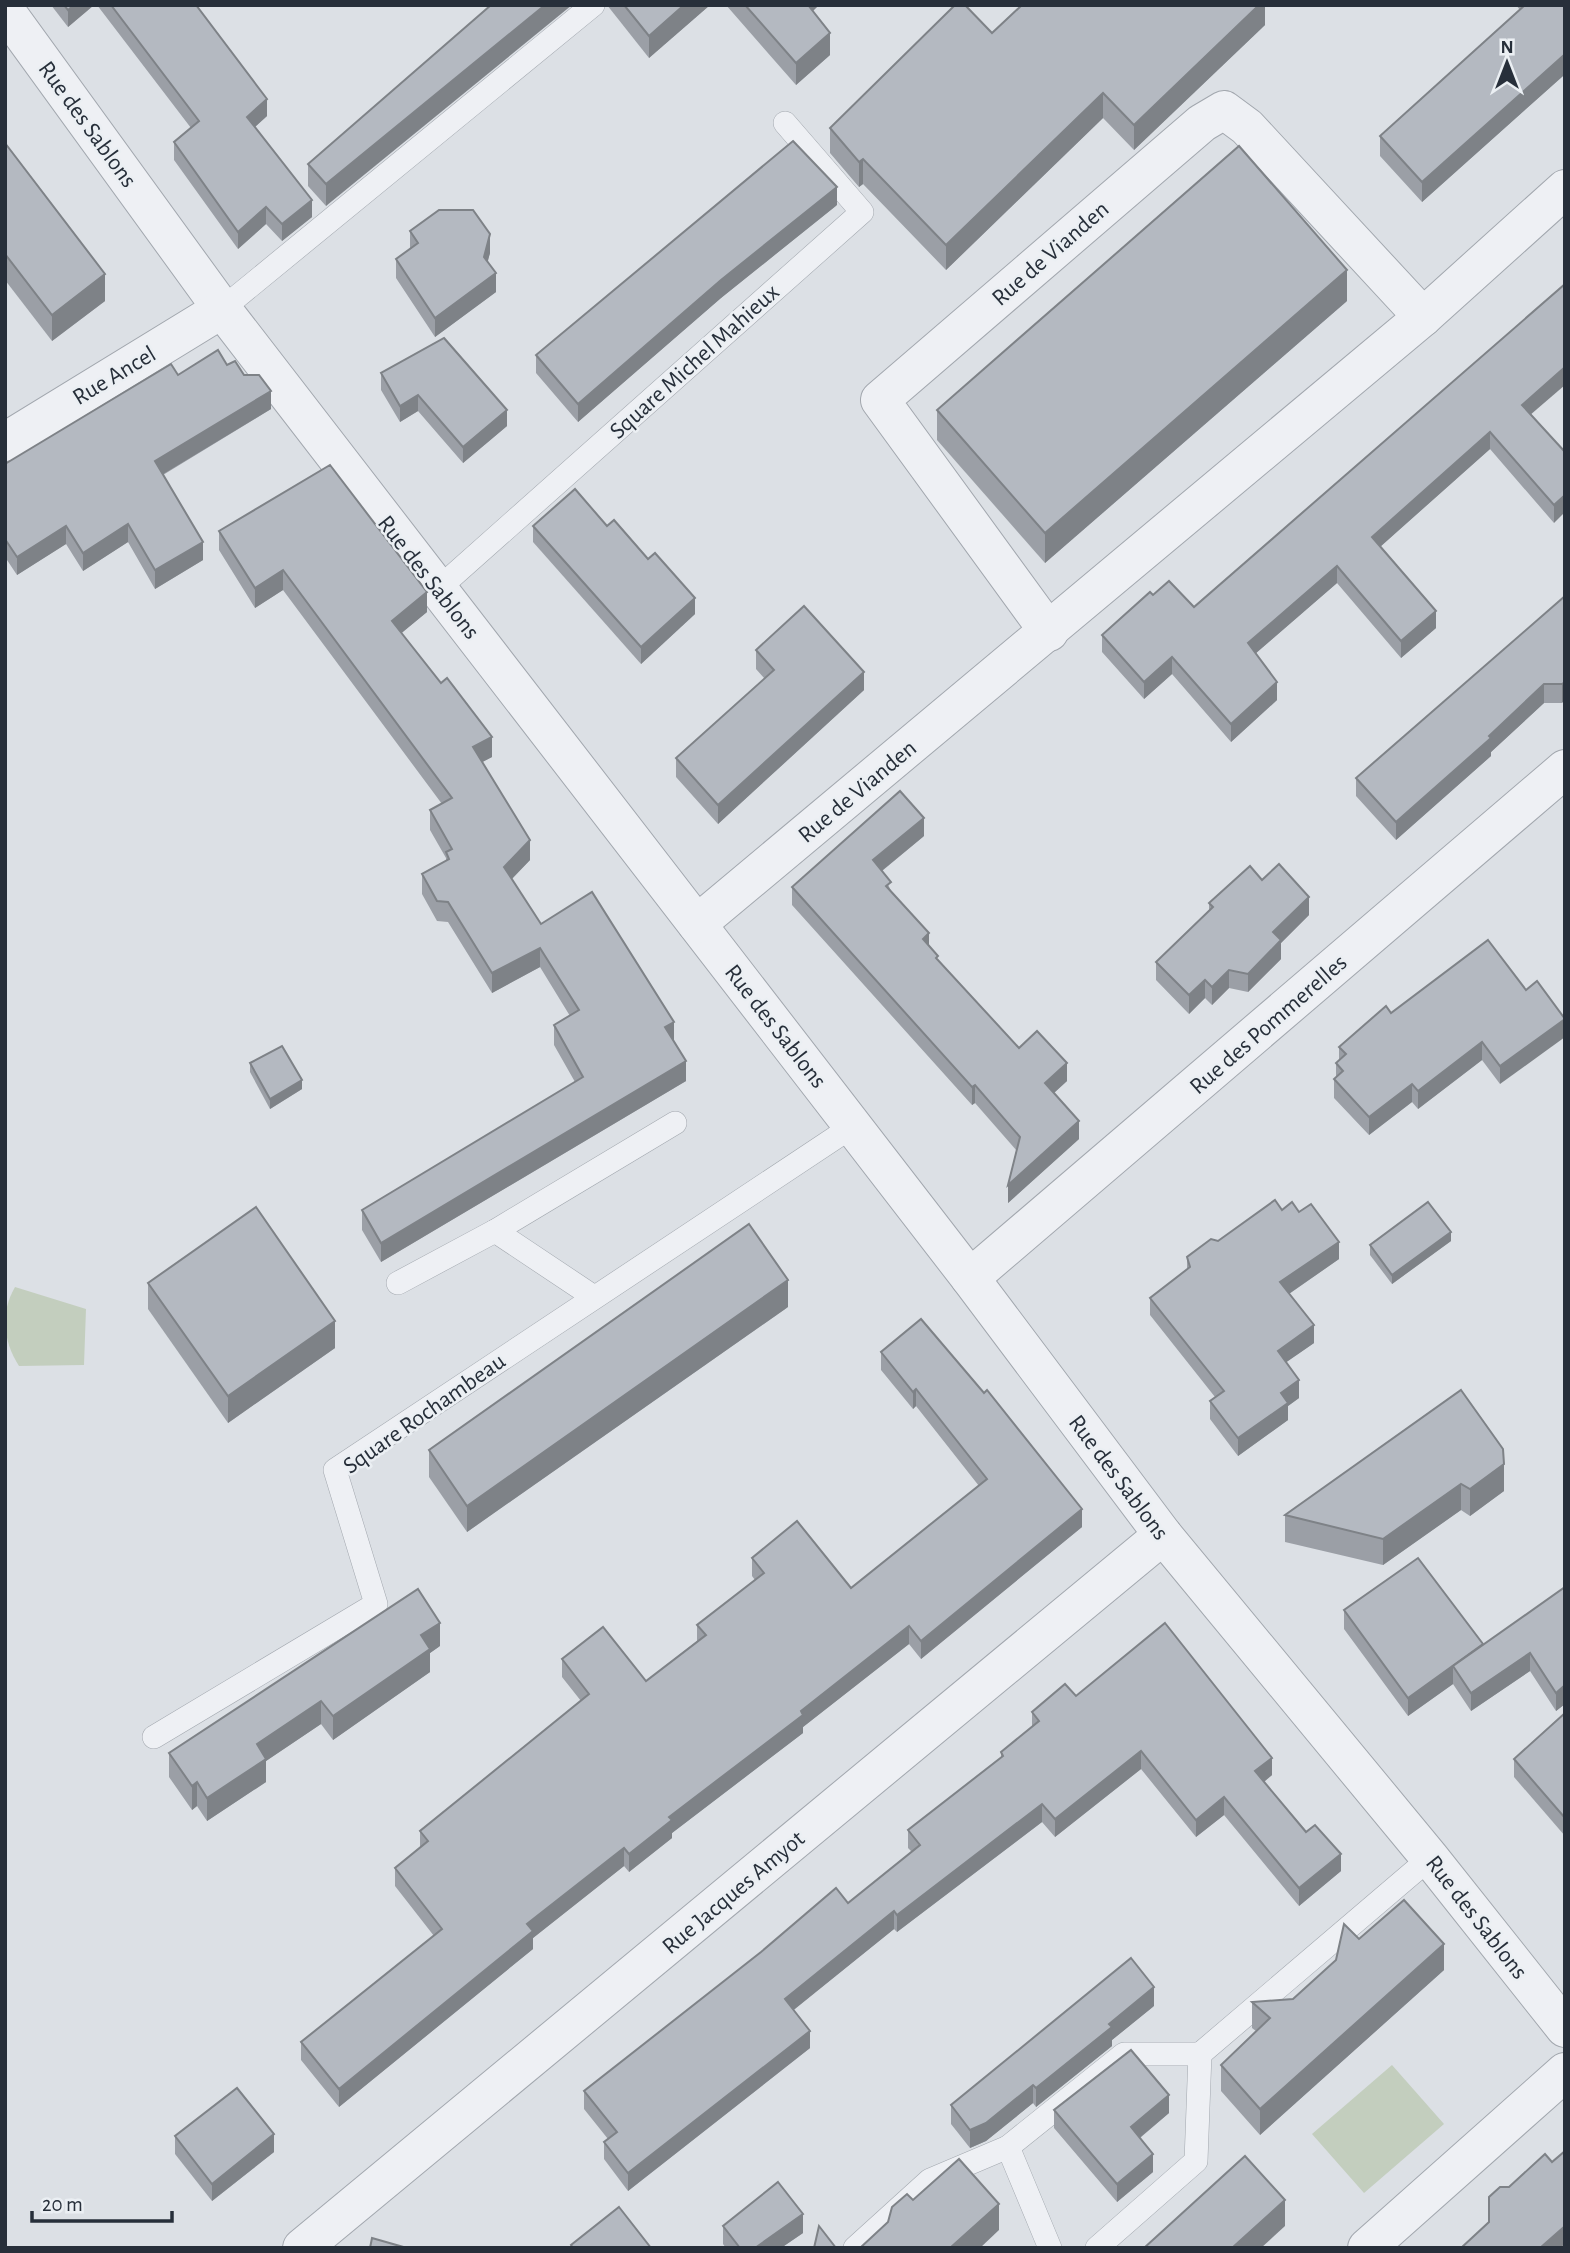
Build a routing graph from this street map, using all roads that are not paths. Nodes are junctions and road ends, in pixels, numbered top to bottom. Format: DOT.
graph roads {
  1 [pos="593,5"];
  2 [pos="5,10"];
  3 [pos="785,123"];
  4 [pos="1565,189"];
  5 [pos="222,309"];
  6 [pos="1423,317"];
  7 [pos="5,442"];
  8 [pos="438,589"];
  9 [pos="1049,632"];
  10 [pos="1565,769"];
  11 [pos="697,923"];
  12 [pos="675,1123"];
  13 [pos="853,1126"];
  14 [pos="495,1231"];
  15 [pos="970,1278"];
  16 [pos="398,1283"];
  17 [pos="594,1297"];
  18 [pos="1163,1535"];
  19 [pos="154,1737"];
  20 [pos="1430,1858"];
  21 [pos="1565,2028"];
  22 [pos="1200,2054"];
  23 [pos="1565,2072"];
  24 [pos="1008,2147"];
  25 [pos="302,2248"];
  26 [pos="855,2248"];
  27 [pos="1050,2248"];
  28 [pos="1097,2248"];
  29 [pos="1367,2248"];
  1 -- 5 [label="lane"];
  2 -- 5 [label="street, Rue des Sablons"];
  3 -- 8 [label="lane, Square Michel Mahieux"];
  4 -- 6 [label="street, Rue de Vianden"];
  5 -- 7 [label="street, Rue Ancel"];
  5 -- 8 [label="street, Rue des Sablons"];
  6 -- 9 [label="street, Rue de Vianden"];
  6 -- 9 [label="street, Rue de Vianden"];
  8 -- 11 [label="street, Rue des Sablons"];
  9 -- 11 [label="street, Rue de Vianden"];
  10 -- 15 [label="street, Rue des Pommerelles"];
  11 -- 13 [label="street, Rue des Sablons"];
  12 -- 14 [label="lane"];
  13 -- 15 [label="street, Rue des Sablons"];
  13 -- 17 [label="lane, Square Rochambeau"];
  14 -- 16 [label="lane"];
  14 -- 17 [label="lane"];
  15 -- 18 [label="street, Rue des Sablons"];
  17 -- 19 [label="lane, Square Rochambeau"];
  18 -- 20 [label="street, Rue des Sablons"];
  18 -- 25 [label="street, Rue Jacques Amyot"];
  20 -- 21 [label="street, Rue des Sablons"];
  20 -- 22 [label="lane"];
  22 -- 24 [label="lane"];
  22 -- 28 [label="lane"];
  23 -- 29 [label="street"];
  24 -- 26 [label="lane"];
  24 -- 27 [label="lane"];
}
